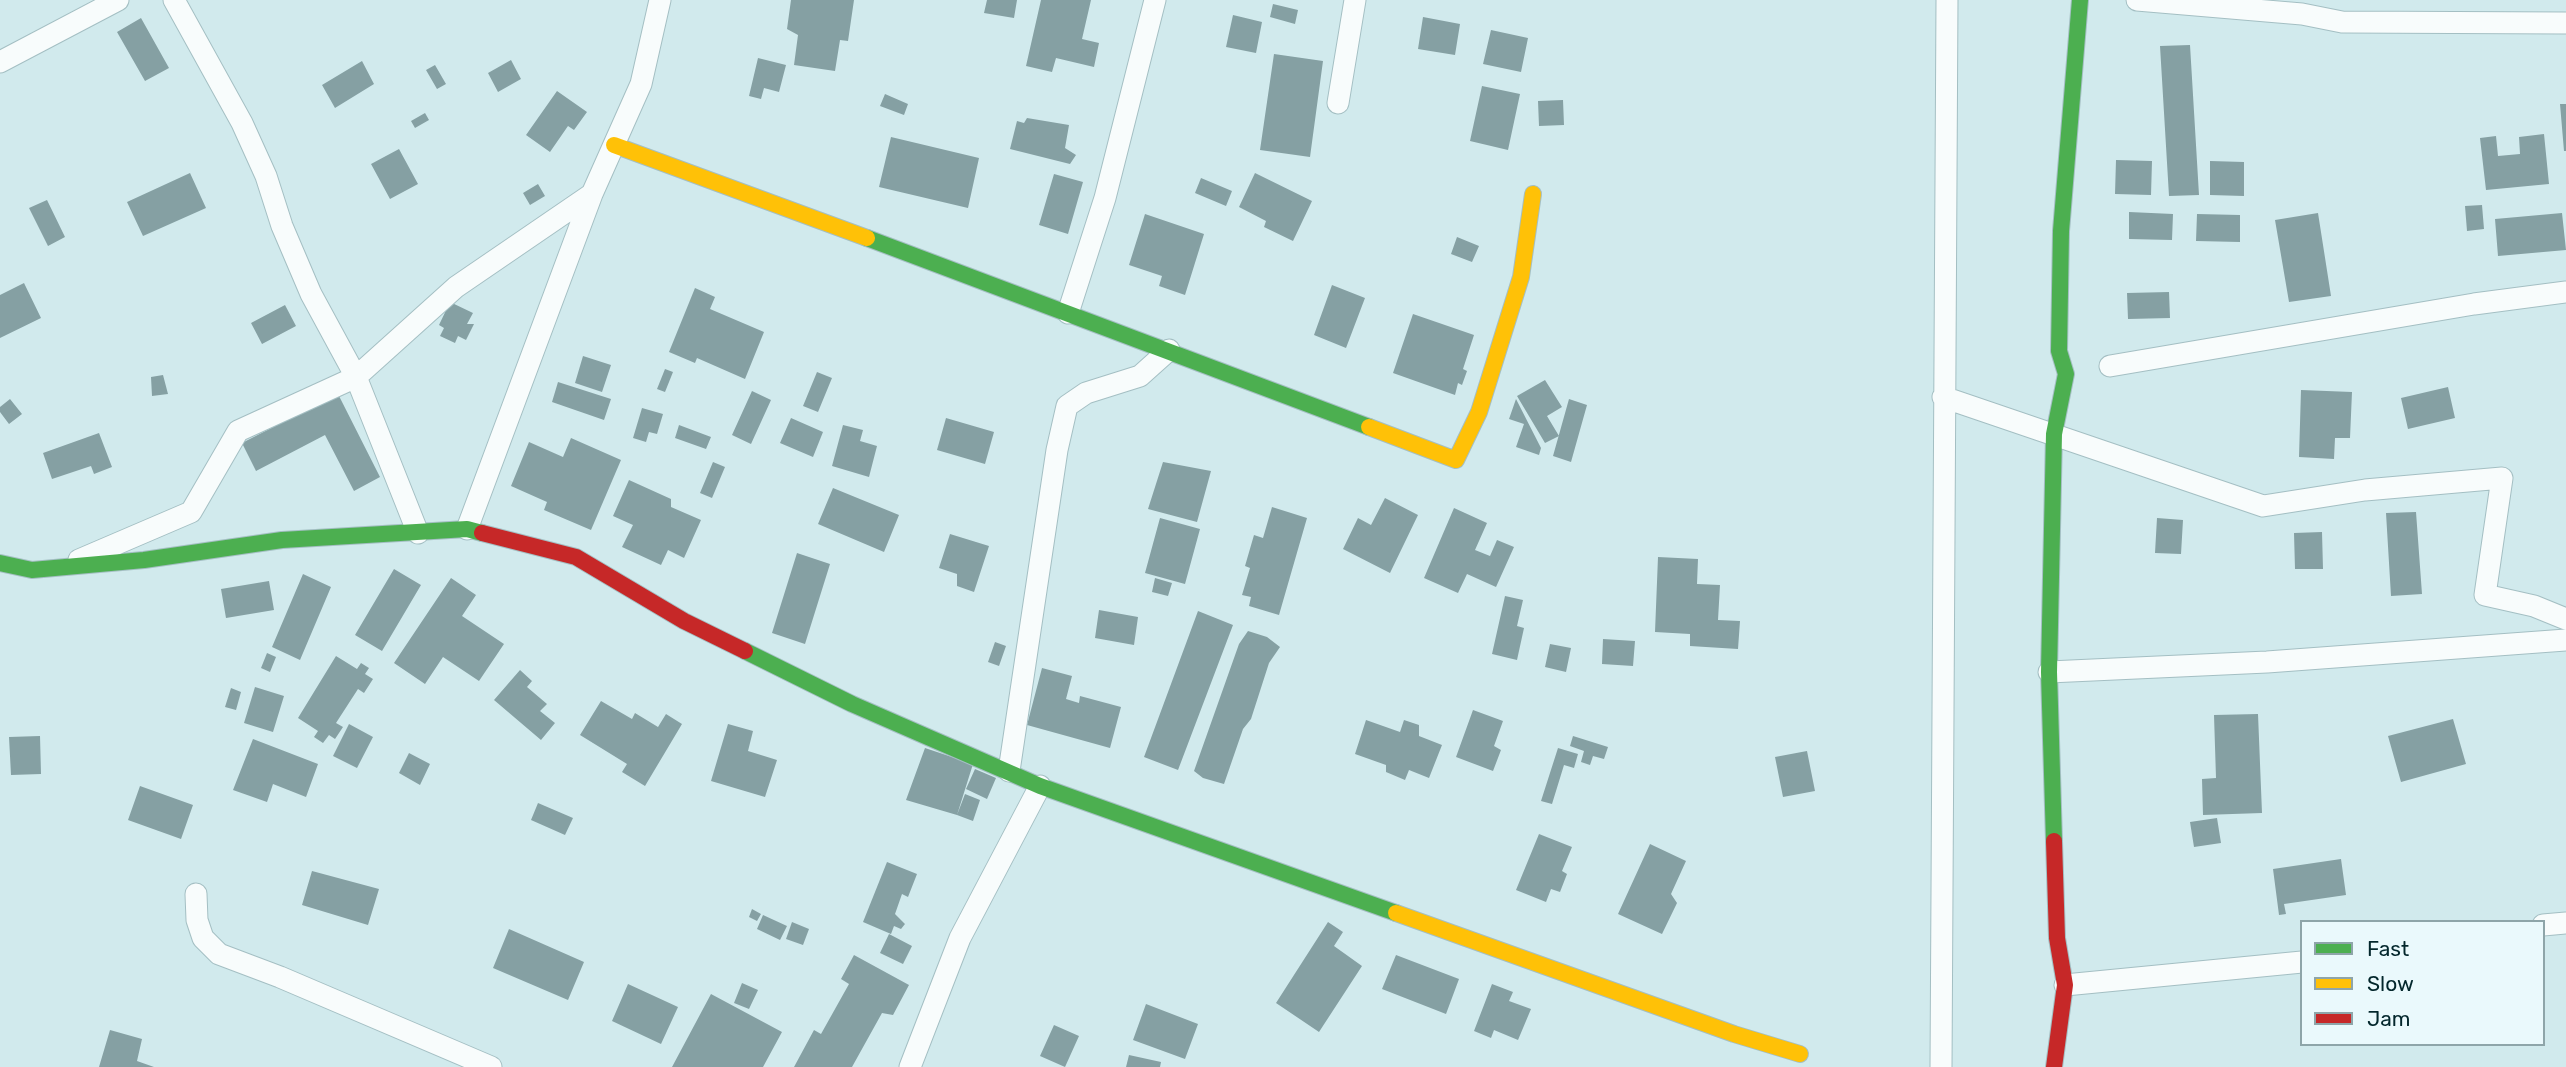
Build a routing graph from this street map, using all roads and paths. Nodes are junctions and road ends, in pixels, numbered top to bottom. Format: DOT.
graph roads {
  1 [pos="118,0"];
  2 [pos="174,0"];
  3 [pos="660,0"];
  4 [pos="1155,0"];
  5 [pos="1355,0"];
  6 [pos="1947,0"];
  7 [pos="2080,0"];
  8 [pos="2137,0"];
  9 [pos="2566,23"];
  10 [pos="0,62"];
  11 [pos="1338,103"];
  12 [pos="614,145"];
  13 [pos="592,194"];
  14 [pos="1533,194"];
  15 [pos="2566,292"];
  16 [pos="1068,313"];
  17 [pos="1169,350"];
  18 [pos="2110,366"];
  19 [pos="356,377"];
  20 [pos="1943,397"];
  21 [pos="2054,434"];
  22 [pos="467,529"];
  23 [pos="418,533"];
  24 [pos="0,563"];
  25 [pos="61,568"];
  26 [pos="2566,619"];
  27 [pos="2566,640"];
  28 [pos="2049,672"];
  29 [pos="1009,771"];
  30 [pos="1040,786"];
  31 [pos="197,894"];
  32 [pos="2566,923"];
  33 [pos="2545,925"];
  34 [pos="2300,962"];
  35 [pos="2065,985"];
  36 [pos="1800,1054"];
  37 [pos="491,1067"];
  38 [pos="911,1067"];
  39 [pos="1941,1067"];
  40 [pos="2054,1067"];
  1 -- 10 [label="street"];
  2 -- 19 [label="street"];
  3 -- 12 [label="street"];
  4 -- 16 [label="street"];
  5 -- 11 [label="street"];
  6 -- 20 [label="street"];
  7 -- 21 [label="street"];
  8 -- 9 [label="street"];
  12 -- 13 [label="street"];
  12 -- 16 [label="street"];
  13 -- 19 [label="street"];
  13 -- 22 [label="street"];
  14 -- 17 [label="street"];
  15 -- 18 [label="street"];
  16 -- 17 [label="street"];
  17 -- 29 [label="street"];
  19 -- 23 [label="street"];
  19 -- 25 [label="street"];
  20 -- 21 [label="street"];
  20 -- 39 [label="street"];
  21 -- 26 [label="street"];
  21 -- 28 [label="street"];
  22 -- 23 [label="street"];
  22 -- 29 [label="street"];
  23 -- 25 [label="street"];
  24 -- 25 [label="street"];
  27 -- 28 [label="street"];
  28 -- 35 [label="street"];
  29 -- 30 [label="street"];
  30 -- 36 [label="street"];
  30 -- 38 [label="street"];
  31 -- 37 [label="street"];
  32 -- 33 [label="street"];
  34 -- 35 [label="street"];
  35 -- 40 [label="street"];
}
